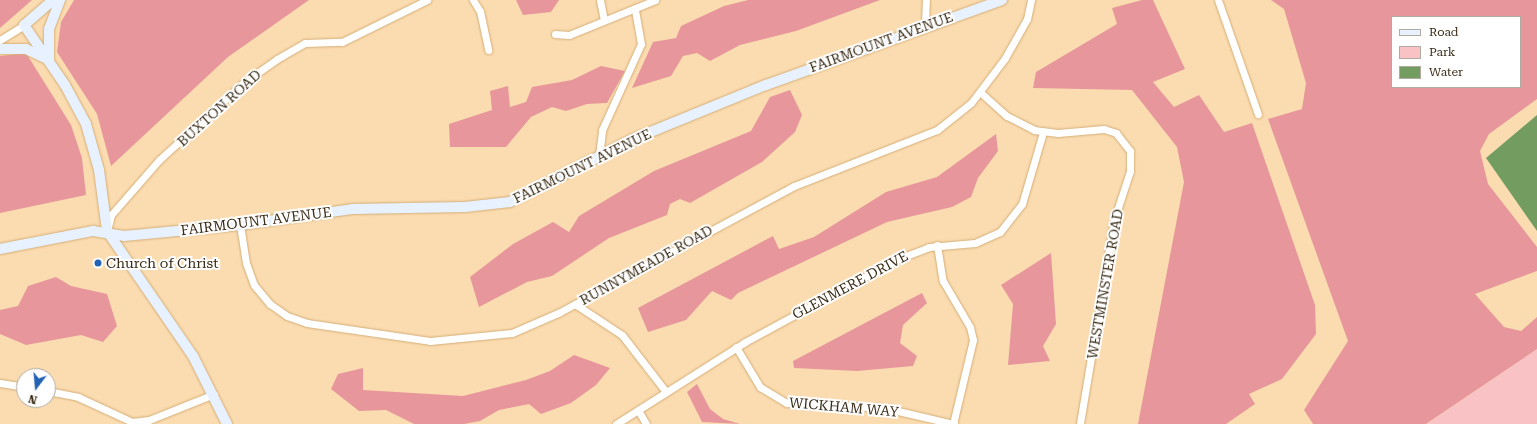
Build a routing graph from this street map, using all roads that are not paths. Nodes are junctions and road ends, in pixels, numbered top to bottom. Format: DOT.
graph roads {
  1 [pos="53,0"];
  2 [pos="60,0"];
  3 [pos="427,0"];
  4 [pos="473,0"];
  5 [pos="600,0"];
  6 [pos="655,0"];
  7 [pos="926,0"];
  8 [pos="1002,0"];
  9 [pos="1031,0"];
  10 [pos="1218,0"];
  11 [pos="635,9"];
  12 [pos="604,20"];
  13 [pos="925,25"];
  14 [pos="24,26"];
  15 [pos="555,34"];
  16 [pos="0,40"];
  17 [pos="0,49"];
  18 [pos="488,50"];
  19 [pos="49,60"];
  20 [pos="980,92"];
  21 [pos="1258,114"];
  22 [pos="1043,132"];
  23 [pos="599,156"];
  24 [pos="240,225"];
  25 [pos="107,231"];
  26 [pos="937,246"];
  27 [pos="0,249"];
  28 [pos="575,304"];
  29 [pos="736,347"];
  30 [pos="0,383"];
  31 [pos="16,386"];
  32 [pos="666,392"];
  33 [pos="56,393"];
  34 [pos="214,394"];
  35 [pos="638,410"];
  36 [pos="227,424"];
  37 [pos="616,424"];
  38 [pos="646,424"];
  39 [pos="954,424"];
  40 [pos="1080,424"];
  1 -- 14 [label="main road"];
  2 -- 19 [label="main road"];
  3 -- 25 [label="street, BUXTON ROAD"];
  4 -- 18 [label="street"];
  5 -- 12 [label="street"];
  6 -- 11 [label="street"];
  7 -- 13 [label="street"];
  8 -- 13 [label="main road, FAIRMOUNT AVENUE"];
  9 -- 20 [label="street, RUNNYMEADE ROAD"];
  10 -- 21 [label="street"];
  11 -- 12 [label="street"];
  11 -- 23 [label="street"];
  12 -- 15 [label="street"];
  13 -- 23 [label="main road, FAIRMOUNT AVENUE"];
  14 -- 16 [label="street"];
  14 -- 19 [label="main road"];
  17 -- 19 [label="main road"];
  19 -- 25 [label="main road"];
  20 -- 22 [label="street, WESTMINSTER ROAD"];
  20 -- 28 [label="street, RUNNYMEADE ROAD"];
  22 -- 26 [label="street, GLENMERE DRIVE"];
  22 -- 40 [label="street, WESTMINSTER ROAD"];
  23 -- 24 [label="main road, FAIRMOUNT AVENUE"];
  24 -- 25 [label="main road, FAIRMOUNT AVENUE"];
  24 -- 28 [label="street, RUNNYMEADE ROAD"];
  25 -- 27 [label="main road, FAIRMOUNT AVENUE"];
  25 -- 34 [label="main road"];
  26 -- 29 [label="street, GLENMERE DRIVE"];
  26 -- 39 [label="street"];
  28 -- 32 [label="street"];
  29 -- 32 [label="street, GLENMERE DRIVE"];
  29 -- 39 [label="street, WICKHAM WAY"];
  30 -- 31 [label="street"];
  32 -- 35 [label="street, GLENMERE DRIVE"];
  33 -- 34 [label="street"];
  34 -- 36 [label="main road"];
  35 -- 37 [label="street, GLENMERE DRIVE"];
  35 -- 38 [label="street"];
}
